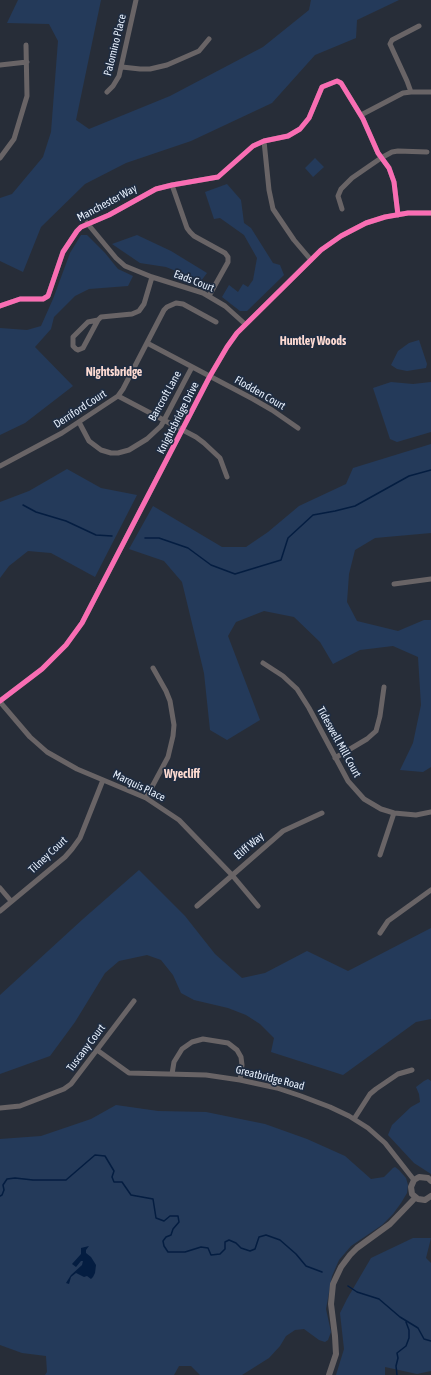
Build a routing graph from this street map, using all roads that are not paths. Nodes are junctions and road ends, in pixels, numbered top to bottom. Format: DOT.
graph roads {
  1 [pos="136,0"];
  2 [pos="419,26"];
  3 [pos="209,39"];
  4 [pos="26,45"];
  5 [pos="27,62"];
  6 [pos="0,65"];
  7 [pos="122,67"];
  8 [pos="107,92"];
  9 [pos="410,92"];
  10 [pos="431,92"];
  11 [pos="361,115"];
  12 [pos="264,141"];
  13 [pos="427,152"];
  14 [pos="0,158"];
  15 [pos="381,158"];
  16 [pos="172,185"];
  17 [pos="342,209"];
  18 [pos="431,213"];
  19 [pos="398,215"];
  20 [pos="87,223"];
  21 [pos="311,260"];
  22 [pos="152,277"];
  23 [pos="209,296"];
  24 [pos="0,306"];
  25 [pos="98,320"];
  26 [pos="216,322"];
  27 [pos="246,324"];
  28 [pos="147,343"];
  29 [pos="192,367"];
  30 [pos="210,376"];
  31 [pos="118,396"];
  32 [pos="164,421"];
  33 [pos="79,422"];
  34 [pos="298,428"];
  35 [pos="182,430"];
  36 [pos="0,466"];
  37 [pos="227,477"];
  38 [pos="431,579"];
  39 [pos="394,584"];
  40 [pos="263,663"];
  41 [pos="153,668"];
  42 [pos="384,687"];
  43 [pos="0,701"];
  44 [pos="335,758"];
  45 [pos="103,780"];
  46 [pos="146,798"];
  47 [pos="322,812"];
  48 [pos="431,812"];
  49 [pos="394,813"];
  50 [pos="380,855"];
  51 [pos="232,875"];
  52 [pos="0,888"];
  53 [pos="431,890"];
  54 [pos="11,901"];
  55 [pos="197,906"];
  56 [pos="258,906"];
  57 [pos="0,911"];
  58 [pos="380,933"];
  59 [pos="134,1001"];
  60 [pos="97,1050"];
  61 [pos="412,1070"];
  62 [pos="172,1074"];
  63 [pos="240,1080"];
  64 [pos="0,1108"];
  65 [pos="354,1119"];
  66 [pos="414,1180"];
  67 [pos="431,1181"];
  68 [pos="431,1196"];
  69 [pos="415,1198"];
  70 [pos="329,1375"];
  1 -- 7 [label="street, Palomino Place"];
  2 -- 9 [label="street"];
  3 -- 7 [label="street"];
  4 -- 5 [label="street"];
  5 -- 6 [label="street"];
  5 -- 14 [label="street"];
  7 -- 8 [label="street, Palomino Place"];
  9 -- 10 [label="street"];
  9 -- 11 [label="street"];
  11 -- 12 [label="street, Manchester Way"];
  11 -- 15 [label="street, Manchester Way"];
  12 -- 16 [label="street, Manchester Way"];
  12 -- 21 [label="street"];
  13 -- 15 [label="street"];
  15 -- 17 [label="street"];
  15 -- 19 [label="street, Manchester Way"];
  16 -- 20 [label="street, Manchester Way"];
  16 -- 23 [label="street"];
  18 -- 19 [label="street, Knightsbridge Drive"];
  19 -- 21 [label="street, Knightsbridge Drive"];
  20 -- 22 [label="street, Eads Court"];
  20 -- 24 [label="street, Manchester Way"];
  21 -- 27 [label="street, Knightsbridge Drive"];
  22 -- 23 [label="street, Eads Court"];
  22 -- 25 [label="street"];
  23 -- 27 [label="street, Eads Court"];
  25 -- 25 [label="street"];
  26 -- 28 [label="street, Derriford Court"];
  27 -- 30 [label="street, Knightsbridge Drive"];
  28 -- 29 [label="street, Flodden Court"];
  28 -- 31 [label="street, Derriford Court"];
  29 -- 30 [label="street, Flodden Court"];
  29 -- 32 [label="street, Bancroft Lane"];
  30 -- 34 [label="street, Flodden Court"];
  30 -- 35 [label="street, Knightsbridge Drive"];
  31 -- 32 [label="street"];
  31 -- 33 [label="street, Derriford Court"];
  32 -- 33 [label="street, Bancroft Lane"];
  32 -- 35 [label="street"];
  33 -- 36 [label="street, Derriford Court"];
  35 -- 37 [label="street"];
  35 -- 43 [label="street, Knightsbridge Drive"];
  38 -- 39 [label="street"];
  40 -- 44 [label="street, Tideswell Mill Court"];
  41 -- 46 [label="street"];
  42 -- 44 [label="street"];
  43 -- 45 [label="street, Marquis Place"];
  44 -- 49 [label="street, Tideswell Mill Court"];
  45 -- 46 [label="street, Marquis Place"];
  45 -- 54 [label="street, Tilney Court"];
  46 -- 51 [label="street, Marquis Place"];
  47 -- 51 [label="street, Eliff Way"];
  48 -- 49 [label="street, Tideswell Mill Court"];
  49 -- 50 [label="street"];
  51 -- 55 [label="street, Eliff Way"];
  51 -- 56 [label="street, Marquis Place"];
  52 -- 54 [label="street"];
  53 -- 58 [label="street"];
  54 -- 57 [label="street, Tilney Court"];
  59 -- 60 [label="street, Tuscany Court"];
  60 -- 62 [label="street, Greatbridge Road"];
  60 -- 64 [label="street, Tuscany Court"];
  61 -- 65 [label="street"];
  62 -- 63 [label="street, Greatbridge Road"];
  62 -- 63 [label="street"];
  63 -- 65 [label="street, Greatbridge Road"];
  65 -- 66 [label="street, Greatbridge Road"];
  66 -- 67 [label="street"];
  66 -- 69 [label="street"];
  68 -- 69 [label="street"];
  69 -- 70 [label="street"];
}
